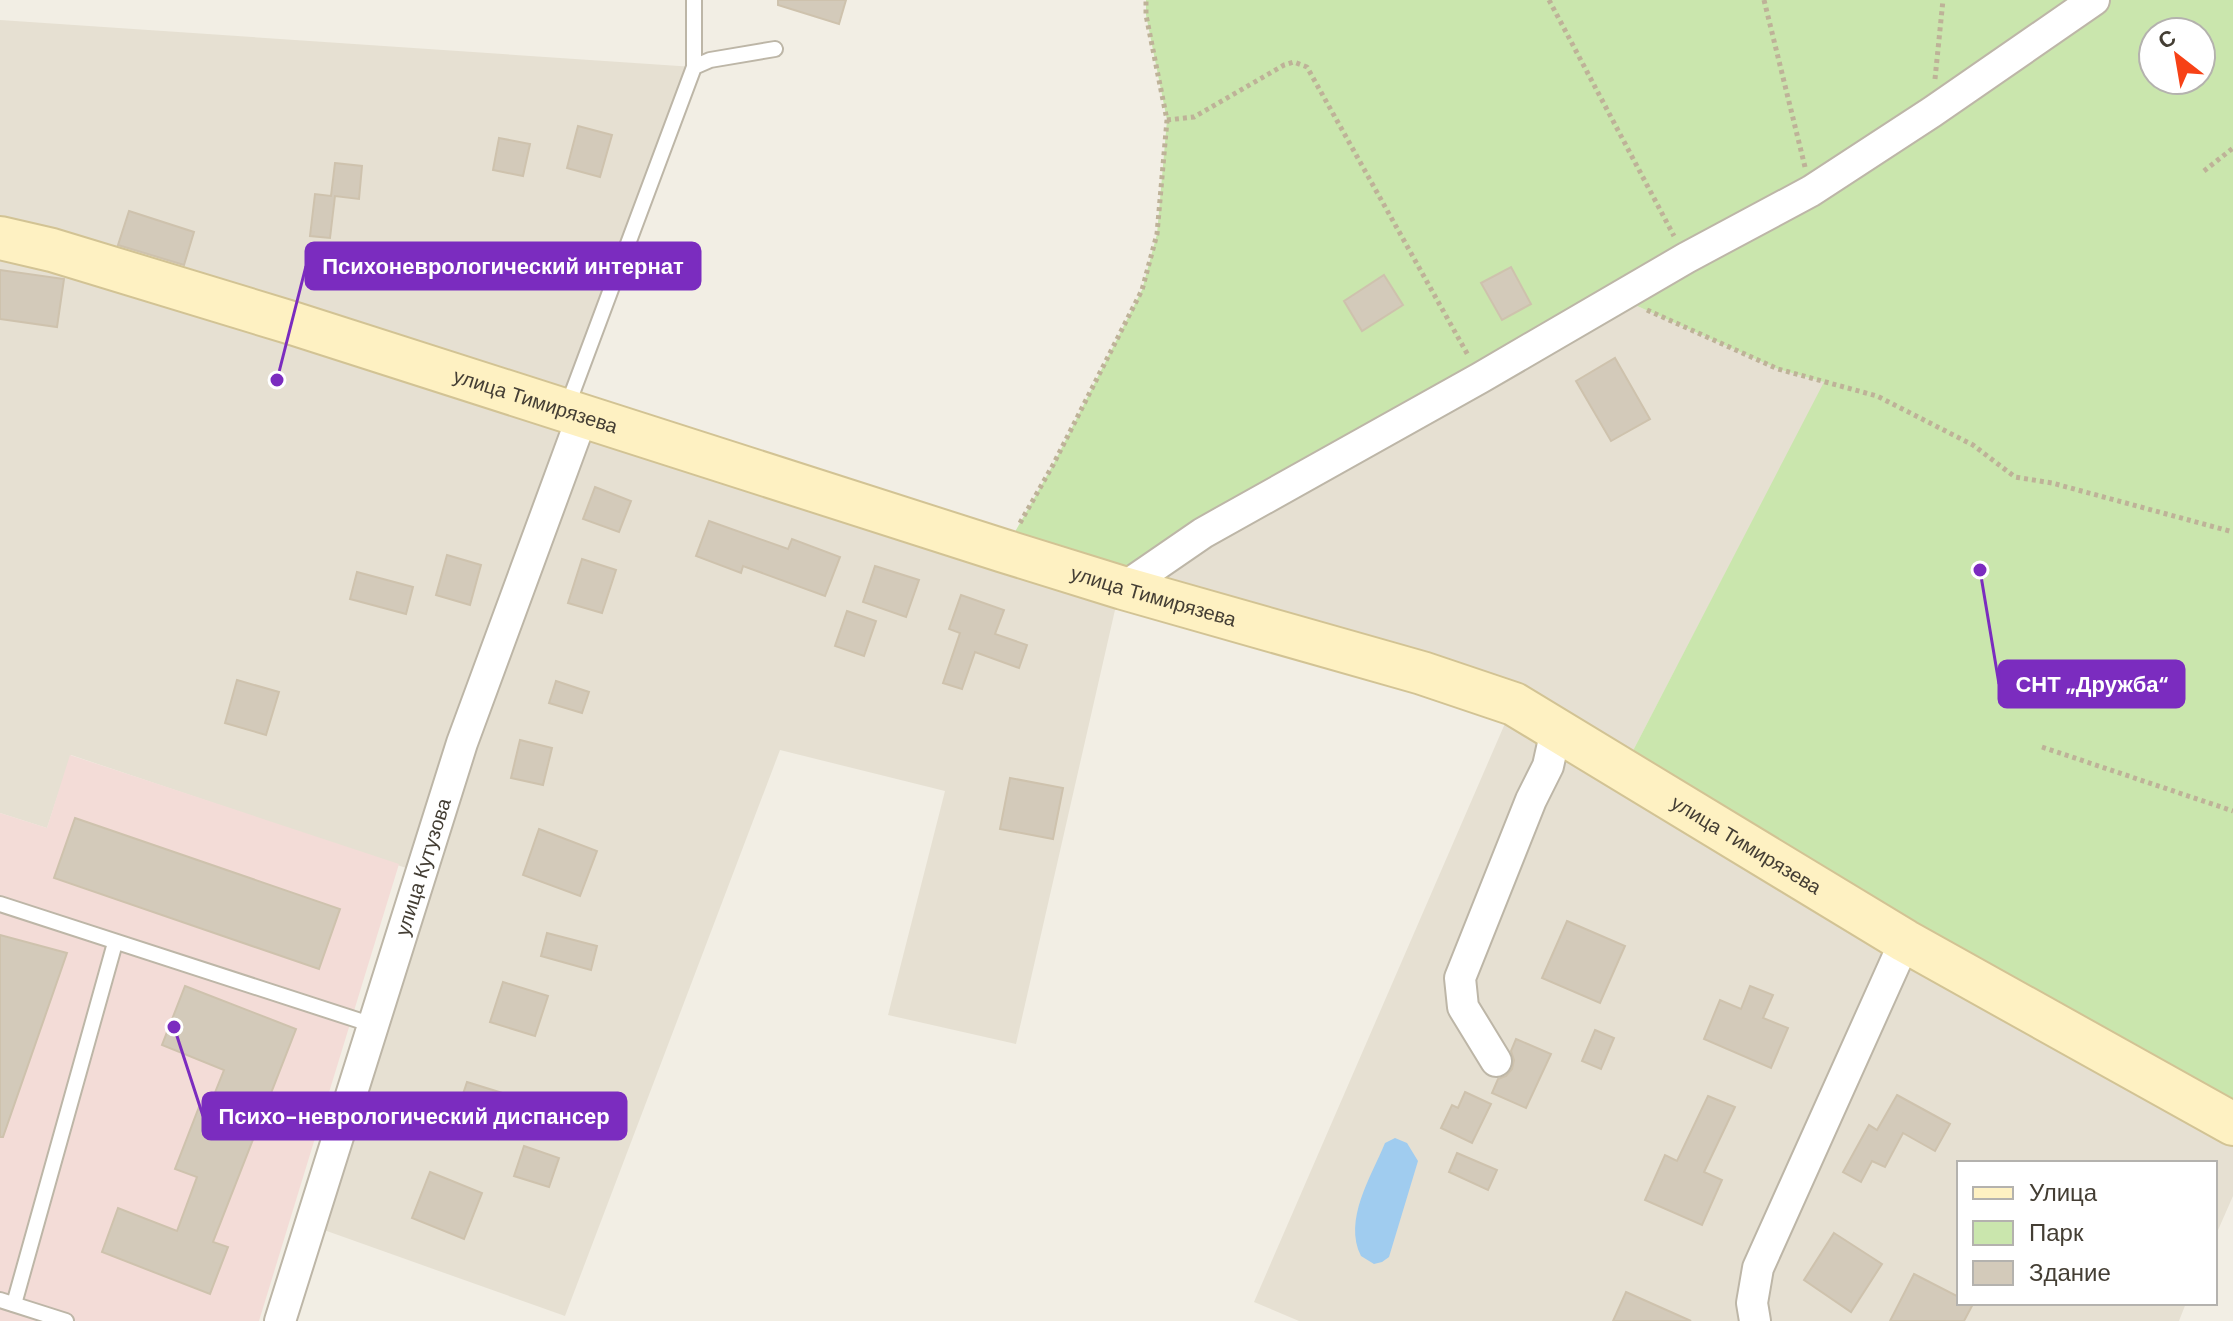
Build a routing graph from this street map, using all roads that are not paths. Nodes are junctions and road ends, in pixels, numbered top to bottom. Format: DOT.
graph roads {
  1 [pos="694,0"];
  2 [pos="2094,0"];
  3 [pos="775,49"];
  4 [pos="694,67"];
  5 [pos="0,238"];
  6 [pos="574,414"];
  7 [pos="1123,588"];
  8 [pos="1556,730"];
  9 [pos="0,904"];
  10 [pos="1905,941"];
  11 [pos="115,943"];
  12 [pos="373,1025"];
  13 [pos="1496,1061"];
  14 [pos="2233,1124"];
  15 [pos="7,1302"];
  16 [pos="66,1321"];
  17 [pos="280,1321"];
  18 [pos="1755,1321"];
  1 -- 4 [label="lane"];
  2 -- 7 [label="street"];
  3 -- 4 [label="lane"];
  4 -- 6 [label="lane"];
  5 -- 6 [label="main road, улица Тимирязева"];
  6 -- 7 [label="main road, улица Тимирязева"];
  6 -- 12 [label="street, улица Кутузова"];
  7 -- 8 [label="main road, улица Тимирязева"];
  8 -- 10 [label="main road, улица Тимирязева"];
  8 -- 13 [label="street"];
  9 -- 11 [label="lane"];
  10 -- 14 [label="main road, улица Тимирязева"];
  10 -- 18 [label="street"];
  11 -- 12 [label="lane"];
  11 -- 15 [label="lane"];
  12 -- 17 [label="street, улица Кутузова"];
  15 -- 16 [label="lane"];
}
